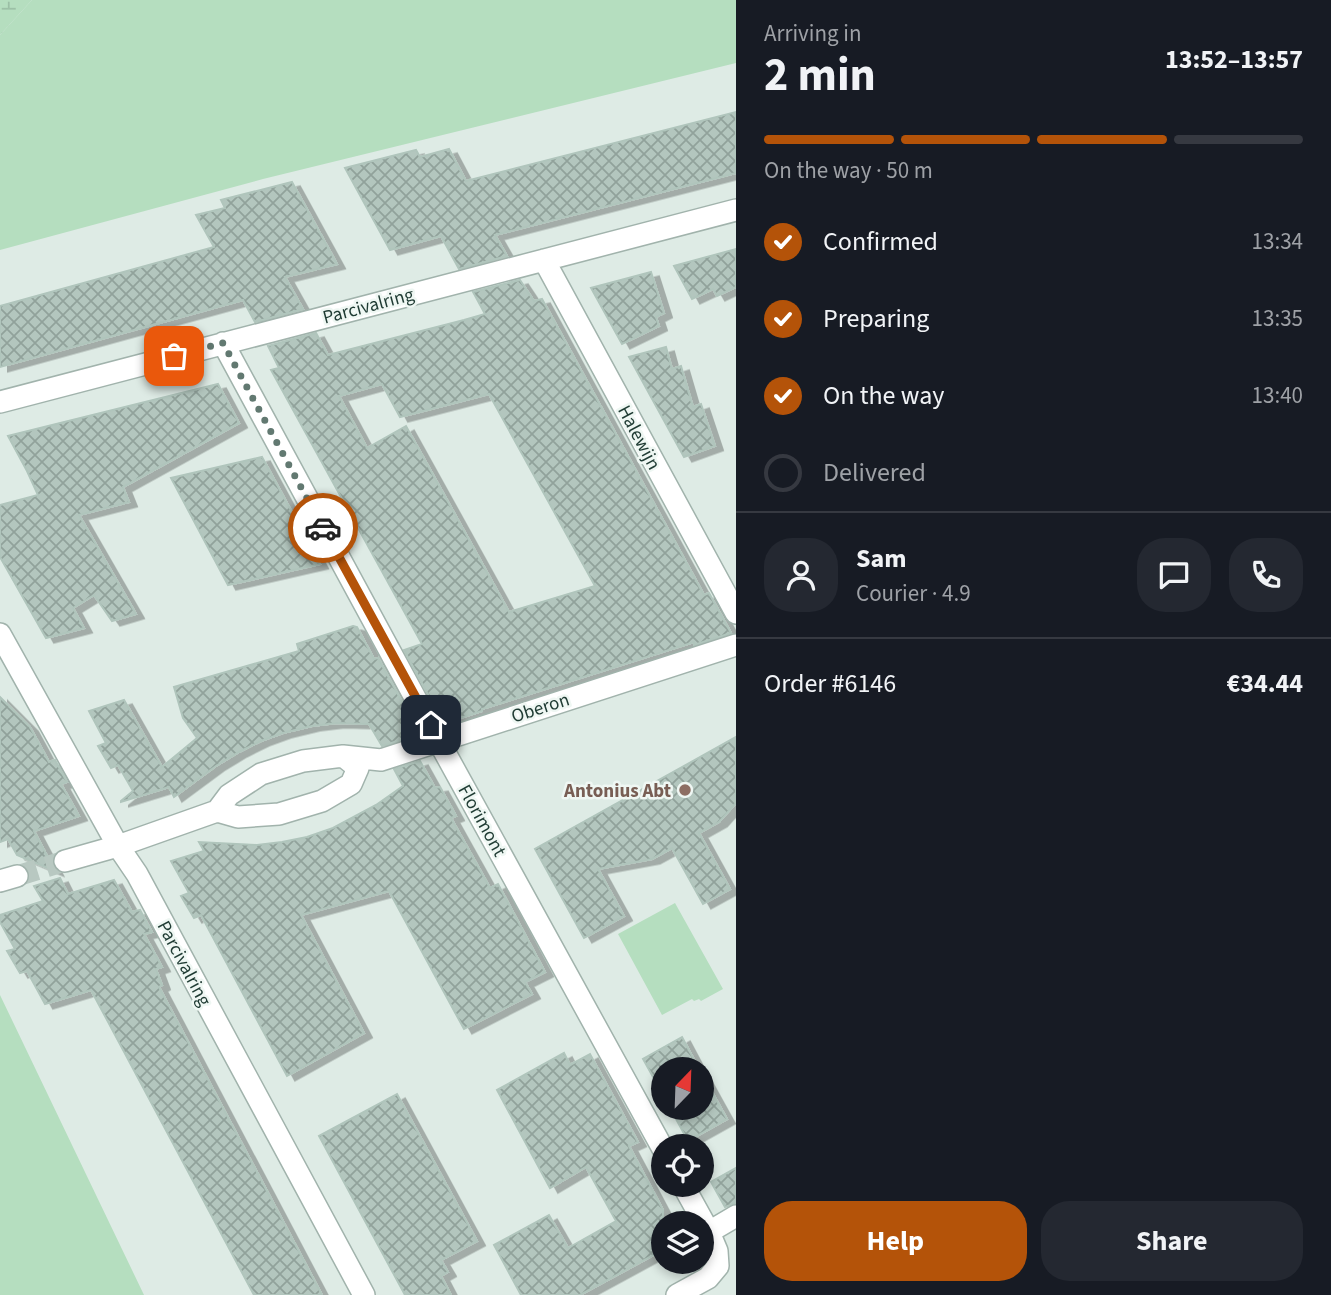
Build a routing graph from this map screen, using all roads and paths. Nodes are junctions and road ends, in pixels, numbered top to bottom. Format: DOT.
graph roads {
  1 [pos="736,210"];
  2 [pos="544,260"];
  3 [pos="223,343"];
  4 [pos="0,402"];
  5 [pos="736,613"];
  6 [pos="0,634"];
  7 [pos="736,645"];
  8 [pos="435,733"];
  9 [pos="343,756"];
  10 [pos="217,811"];
  11 [pos="118,846"];
  12 [pos="65,861"];
  13 [pos="655,1134"];
  14 [pos="736,1216"];
  15 [pos="714,1229"];
  16 [pos="714,1244"];
  17 [pos="714,1271"];
  18 [pos="711,1274"];
  19 [pos="364,1295"];
  20 [pos="677,1295"];
  1 -- 2 [label="street, Parcivalring"];
  2 -- 3 [label="street, Parcivalring"];
  2 -- 5 [label="street, Halewijn"];
  3 -- 4 [label="street, Parcivalring"];
  3 -- 8 [label="street, Florimont"];
  6 -- 11 [label="street, Parcivalring"];
  7 -- 8 [label="street, Oberon"];
  8 -- 9 [label="street, Oberon"];
  8 -- 13 [label="street, Florimont"];
  9 -- 10 [label="street, Oberon"];
  9 -- 10 [label="street, Oberon"];
  10 -- 11 [label="street, Oberon"];
  11 -- 12 [label="street, Oberon"];
  11 -- 19 [label="street, Parcivalring"];
  14 -- 15 [label="street"];
  16 -- 17 [label="street"];
  18 -- 20 [label="street"];
}
